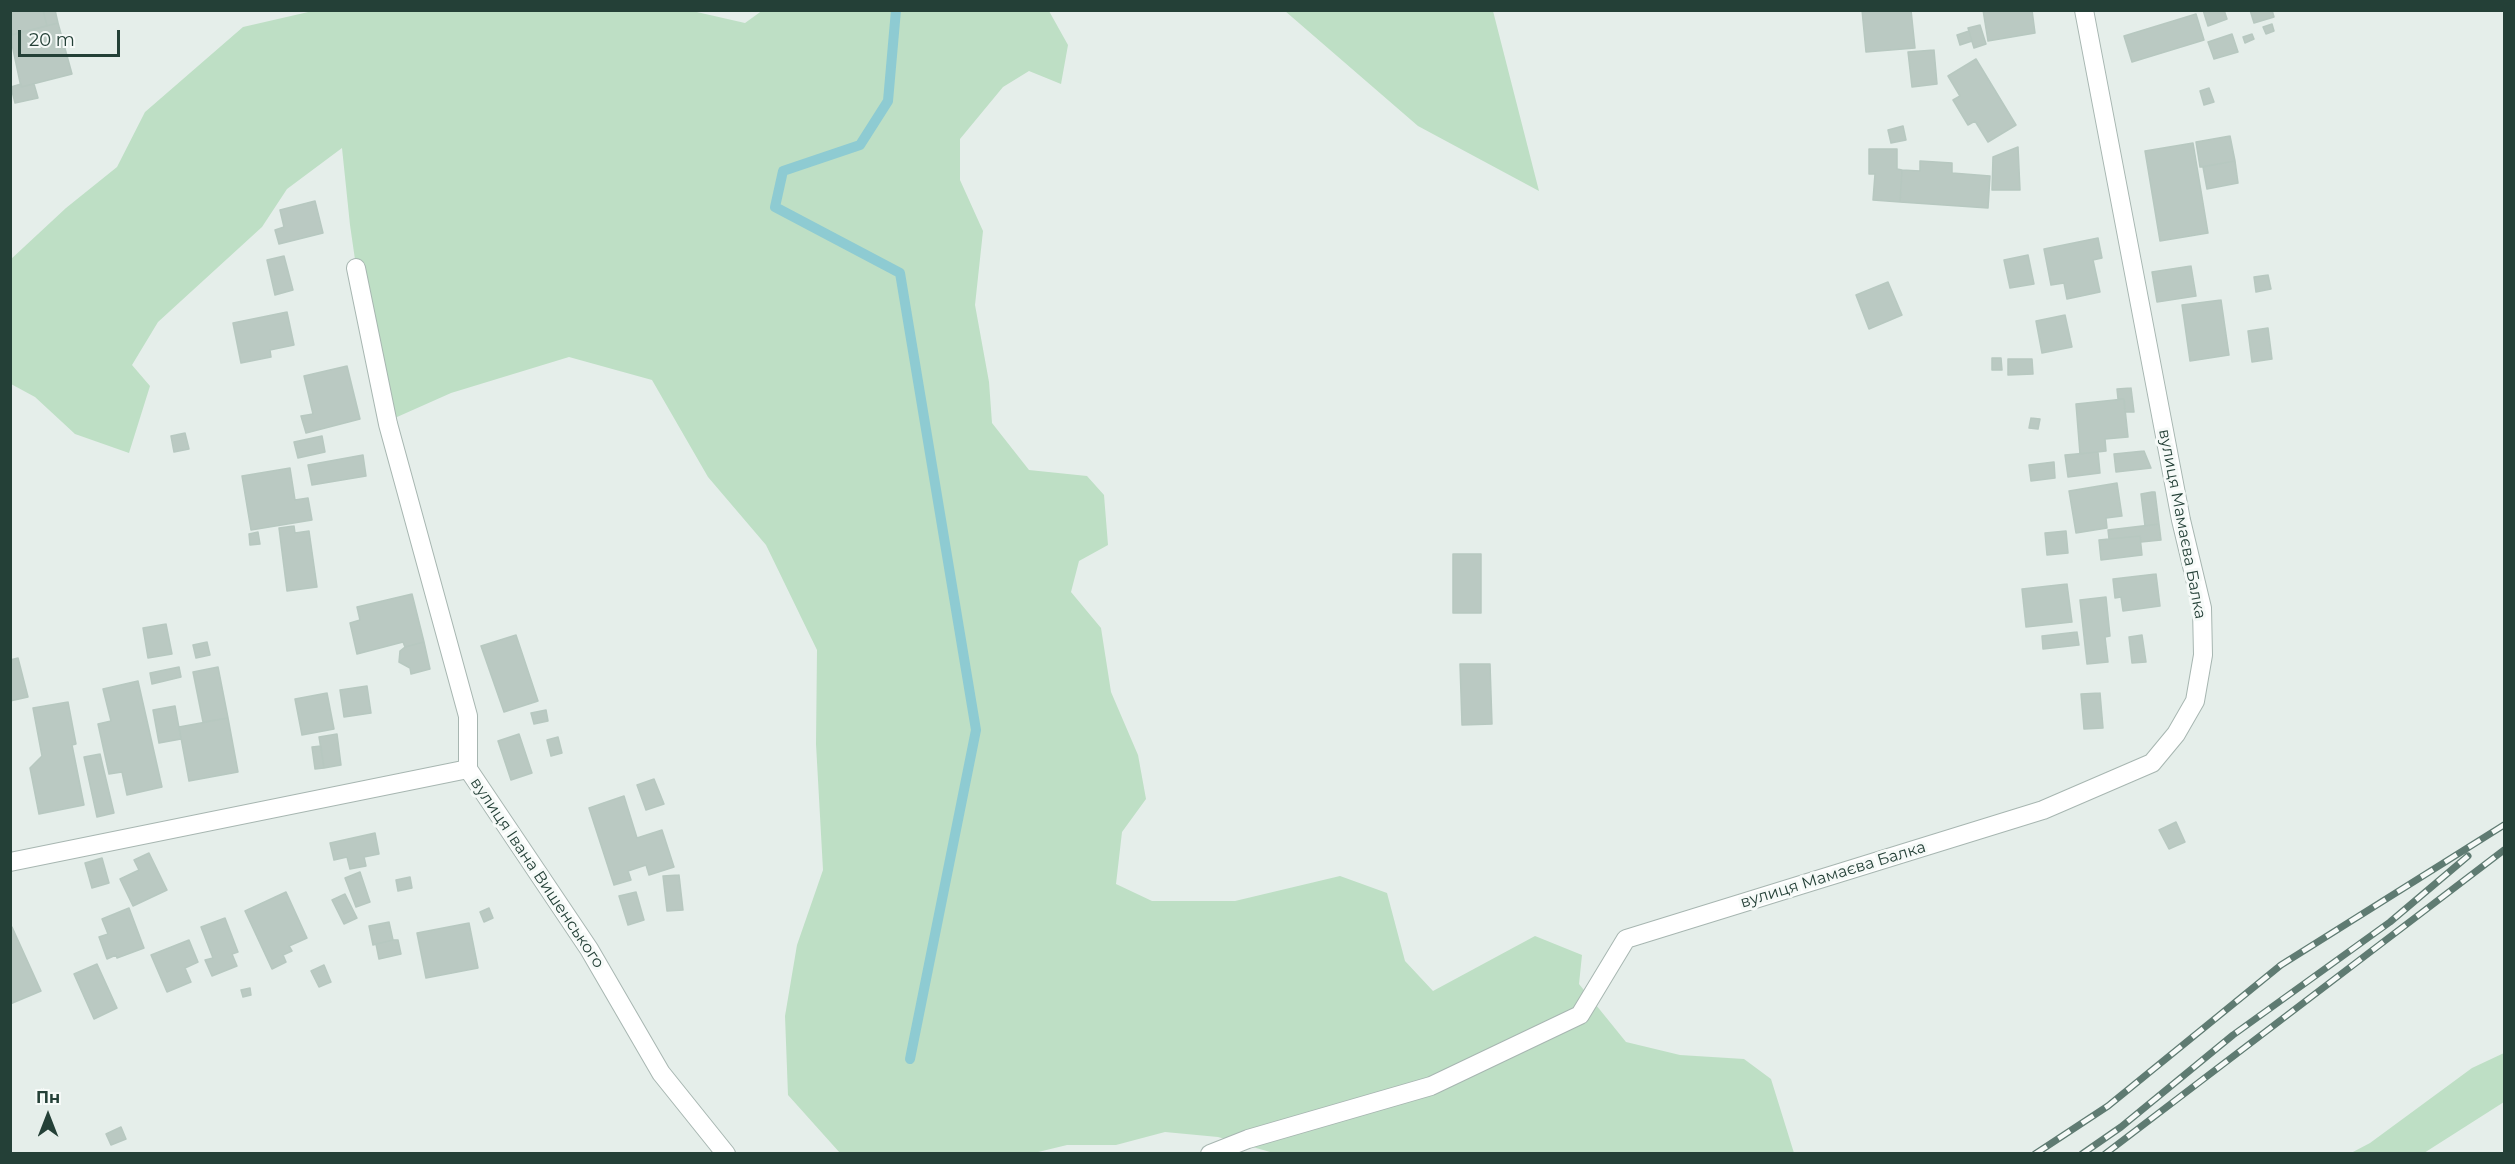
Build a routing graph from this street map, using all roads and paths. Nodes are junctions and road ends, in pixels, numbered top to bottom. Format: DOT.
graph roads {
  1 [pos="2084,10"];
  2 [pos="356,267"];
  3 [pos="468,769"];
  4 [pos="10,862"];
  5 [pos="726,1154"];
  6 [pos="1210,1154"];
  1 -- 6 [label="street, вулиця Мамаєва Балка"];
  2 -- 3 [label="street"];
  3 -- 4 [label="street, вулиця Івана Вишенського"];
  3 -- 5 [label="street, вулиця Івана Вишенського"];
}
